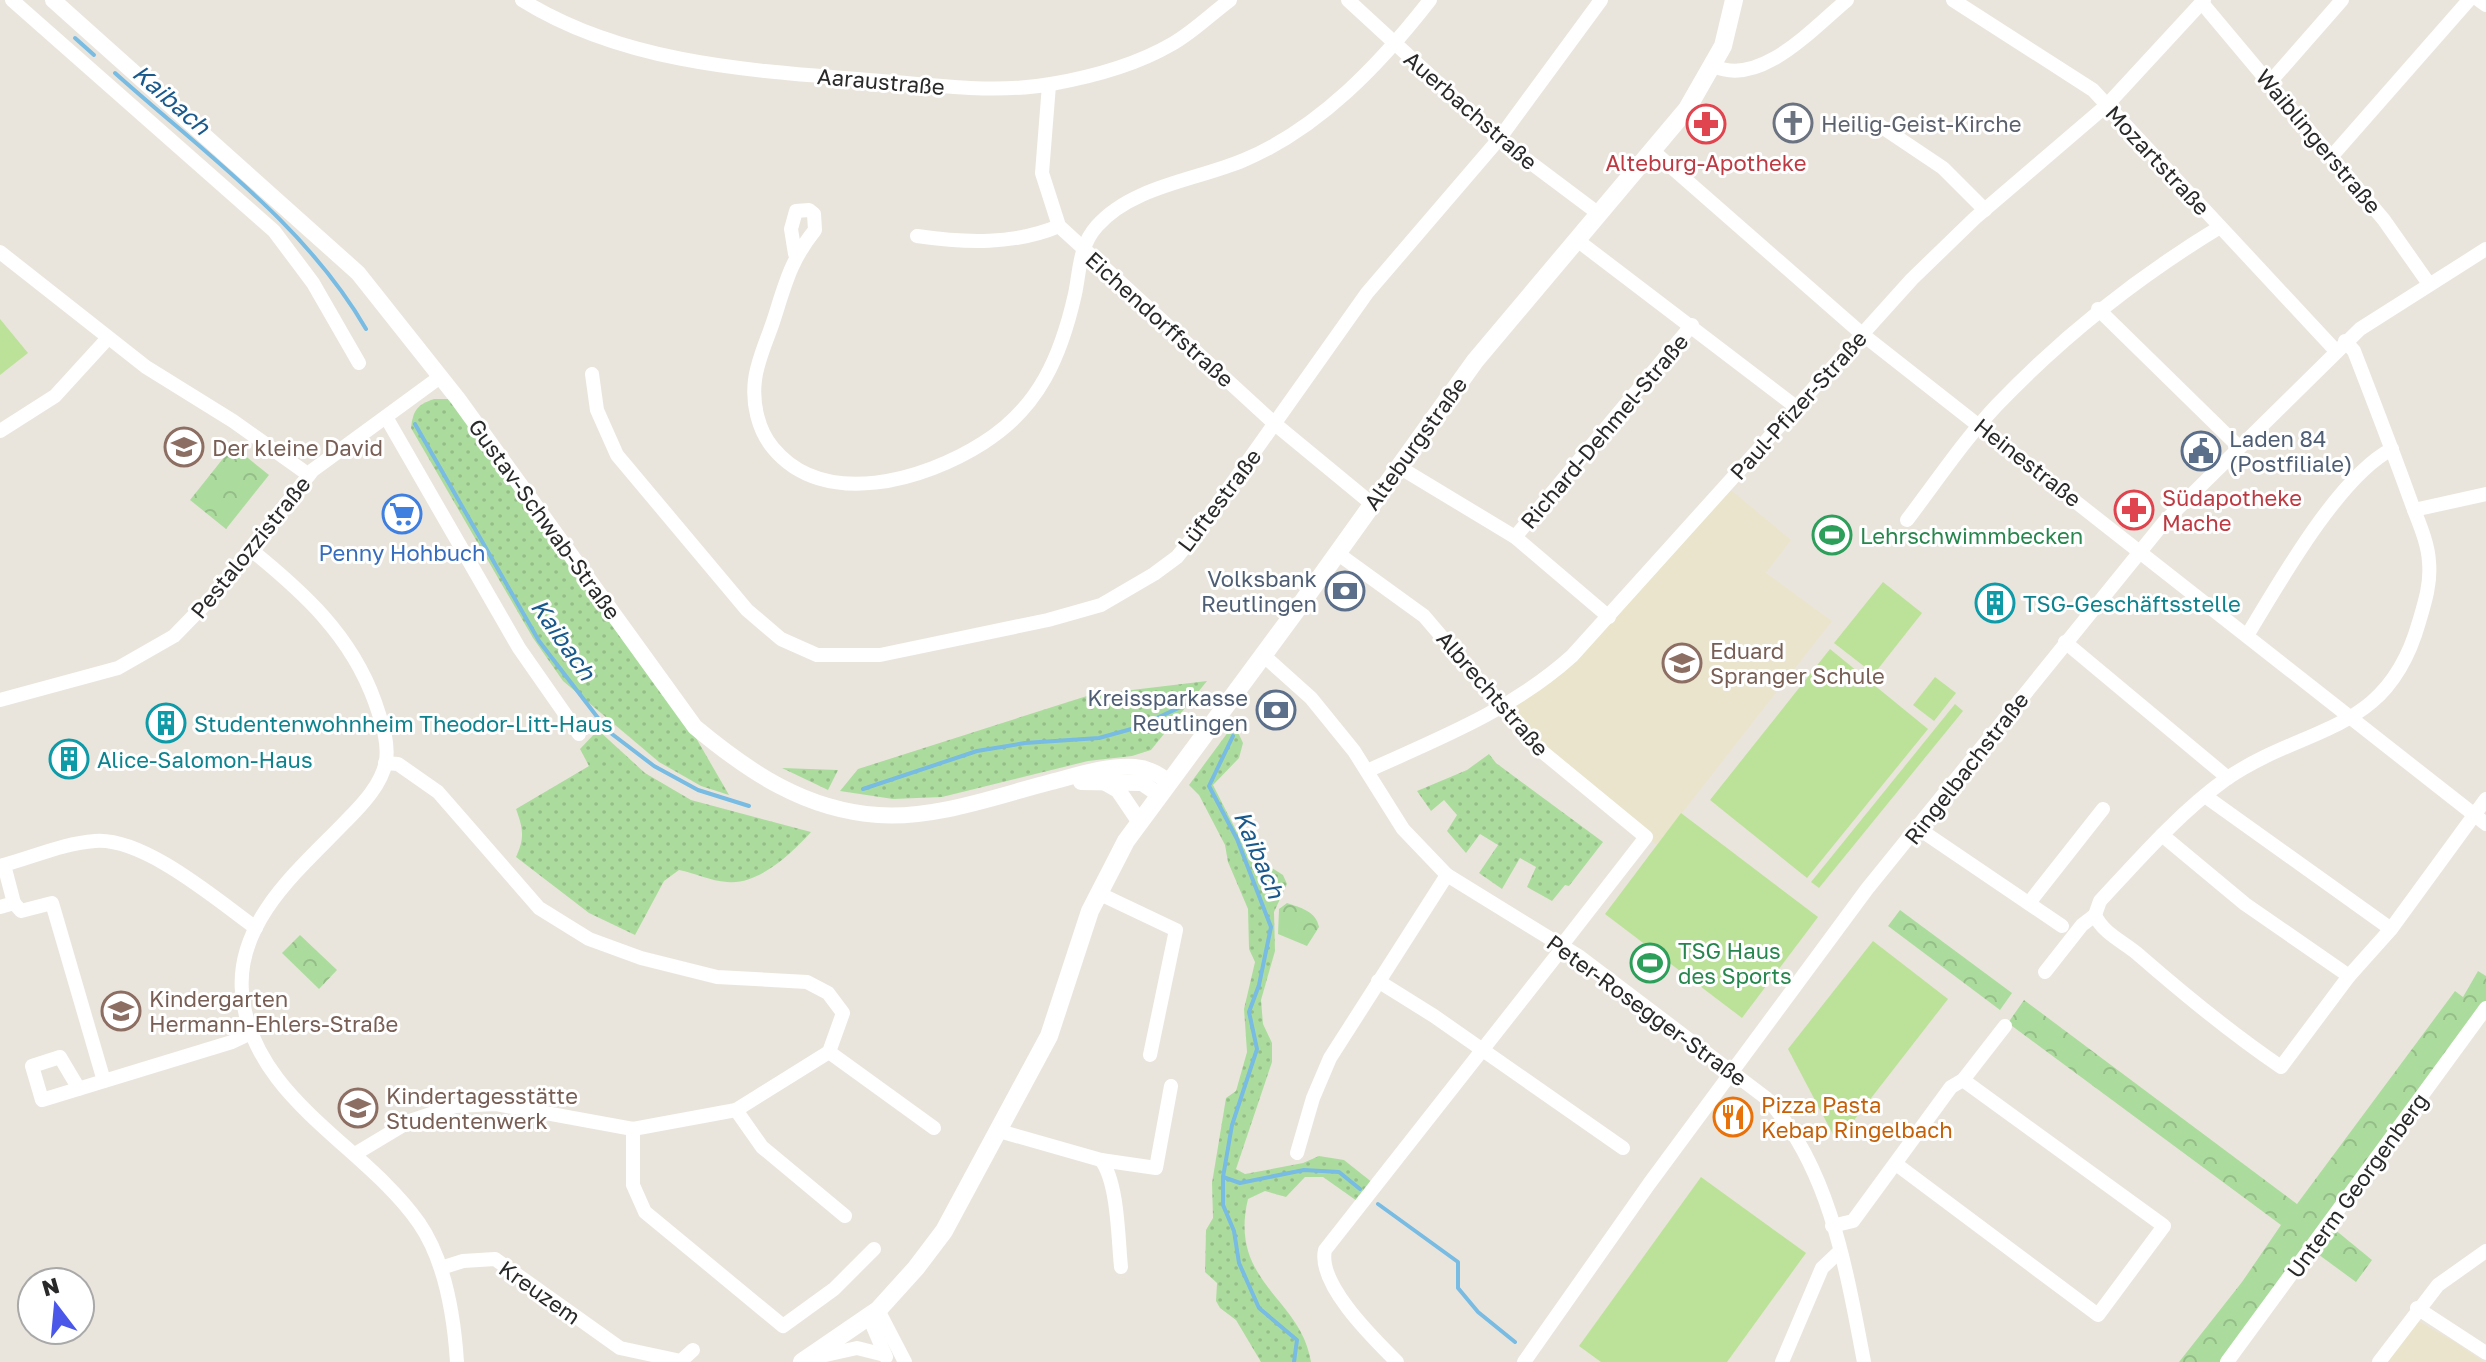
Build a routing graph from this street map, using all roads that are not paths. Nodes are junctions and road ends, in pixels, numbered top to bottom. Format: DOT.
graph roads {
  1 [pos="12,0"];
  2 [pos="53,0"];
  3 [pos="522,0"];
  4 [pos="1230,0"];
  5 [pos="1348,0"];
  6 [pos="1430,0"];
  7 [pos="1601,0"];
  8 [pos="1734,0"];
  9 [pos="1847,0"];
  10 [pos="1953,0"];
  11 [pos="2342,0"];
  12 [pos="2469,0"];
  13 [pos="2479,0"];
  14 [pos="2203,1"];
  15 [pos="2486,5"];
  16 [pos="1395,45"];
  17 [pos="112,51"];
  18 [pos="1714,66"];
  19 [pos="95,72"];
  20 [pos="2270,82"];
  21 [pos="1049,85"];
  22 [pos="2107,105"];
  23 [pos="1879,125"];
  24 [pos="1499,139"];
  25 [pos="1653,151"];
  26 [pos="2332,156"];
  27 [pos="1985,210"];
  28 [pos="1599,214"];
  29 [pos="1059,226"];
  30 [pos="2220,227"];
  31 [pos="917,236"];
  32 [pos="1577,240"];
  33 [pos="1082,249"];
  34 [pos="2486,249"];
  35 [pos="0,252"];
  36 [pos="795,254"];
  37 [pos="2429,284"];
  38 [pos="2098,309"];
  39 [pos="1692,325"];
  40 [pos="1862,334"];
  41 [pos="108,338"];
  42 [pos="2341,346"];
  43 [pos="359,363"];
  44 [pos="592,374"];
  45 [pos="440,377"];
  46 [pos="1796,407"];
  47 [pos="386,417"];
  48 [pos="1275,424"];
  49 [pos="1981,425"];
  50 [pos="0,431"];
  51 [pos="2239,447"];
  52 [pos="2392,449"];
  53 [pos="1399,467"];
  54 [pos="309,475"];
  55 [pos="2486,494"];
  56 [pos="1372,504"];
  57 [pos="2414,510"];
  58 [pos="1907,520"];
  59 [pos="1515,537"];
  60 [pos="250,549"];
  61 [pos="2141,550"];
  62 [pos="1337,553"];
  63 [pos="1609,617"];
  64 [pos="2248,634"];
  65 [pos="2065,642"];
  66 [pos="1263,655"];
  67 [pos="0,700"];
  68 [pos="1502,709"];
  69 [pos="2354,717"];
  70 [pos="579,734"];
  71 [pos="385,763"];
  72 [pos="1367,771"];
  73 [pos="2228,778"];
  74 [pos="1051,782"];
  75 [pos="1102,782"];
  76 [pos="1163,787"];
  77 [pos="2205,796"];
  78 [pos="2486,799"];
  79 [pos="2103,809"];
  80 [pos="2474,812"];
  81 [pos="1139,821"];
  82 [pos="2486,824"];
  83 [pos="1919,829"];
  84 [pos="2162,835"];
  85 [pos="2,865"];
  86 [pos="1447,875"];
  87 [pos="1098,893"];
  88 [pos="2029,903"];
  89 [pos="7,905"];
  90 [pos="2095,915"];
  91 [pos="2062,926"];
  92 [pos="256,928"];
  93 [pos="2391,929"];
  94 [pos="1563,946"];
  95 [pos="2045,972"];
  96 [pos="2349,976"];
  97 [pos="1378,981"];
  98 [pos="2486,1008"];
  99 [pos="2005,1026"];
  100 [pos="251,1033"];
  101 [pos="829,1052"];
  102 [pos="1485,1052"];
  103 [pos="1150,1055"];
  104 [pos="1730,1073"];
  105 [pos="1963,1080"];
  106 [pos="104,1081"];
  107 [pos="1171,1086"];
  108 [pos="79,1089"];
  109 [pos="736,1110"];
  110 [pos="934,1128"];
  111 [pos="633,1129"];
  112 [pos="999,1131"];
  113 [pos="1623,1148"];
  114 [pos="1297,1153"];
  115 [pos="355,1154"];
  116 [pos="1101,1160"];
  117 [pos="1896,1164"];
  118 [pos="845,1216"];
  119 [pos="1832,1226"];
  120 [pos="874,1249"];
  121 [pos="1840,1251"];
  122 [pos="2486,1251"];
  123 [pos="1121,1267"];
  124 [pos="441,1268"];
  125 [pos="2417,1308"];
  126 [pos="873,1313"];
  127 [pos="693,1350"];
  128 [pos="2486,1353"];
  129 [pos="887,1359"];
  130 [pos="458,1361"];
  131 [pos="803,1362"];
  132 [pos="905,1362"];
  133 [pos="1397,1362"];
  134 [pos="1524,1362"];
  135 [pos="1782,1362"];
  136 [pos="1864,1362"];
  137 [pos="2227,1362"];
  138 [pos="2379,1362"];
  1 -- 19 [label="street"];
  2 -- 17 [label="street, Gustav-Schwab-Straße"];
  3 -- 21 [label="street, Aaraustraße"];
  4 -- 21 [label="street, Aaraustraße"];
  5 -- 16 [label="street, Auerbachstraße"];
  6 -- 16 [label="street"];
  7 -- 24 [label="street, Lüftestraße"];
  8 -- 18 [label="main road, Alteburgstraße"];
  9 -- 18 [label="street"];
  10 -- 22 [label="street, Mozartstraße"];
  11 -- 20 [label="street"];
  12 -- 26 [label="street"];
  13 -- 15 [label="street"];
  14 -- 20 [label="street, Waiblingerstraße"];
  14 -- 22 [label="street, Paul-Pfizer-Straße"];
  16 -- 24 [label="street, Auerbachstraße"];
  16 -- 33 [label="street"];
  17 -- 19 [label="street"];
  17 -- 45 [label="street, Gustav-Schwab-Straße"];
  18 -- 25 [label="main road, Alteburgstraße"];
  19 -- 43 [label="street"];
  20 -- 26 [label="street, Waiblingerstraße"];
  21 -- 29 [label="street, Eichendorffstraße"];
  22 -- 27 [label="street, Paul-Pfizer-Straße"];
  22 -- 30 [label="street, Mozartstraße"];
  23 -- 27 [label="street"];
  24 -- 28 [label="street, Auerbachstraße"];
  24 -- 48 [label="street, Lüftestraße"];
  25 -- 28 [label="main road, Alteburgstraße"];
  25 -- 40 [label="street, Heinestraße"];
  26 -- 37 [label="street, Waiblingerstraße"];
  27 -- 40 [label="street, Paul-Pfizer-Straße"];
  28 -- 32 [label="main road, Alteburgstraße"];
  29 -- 31 [label="street"];
  29 -- 33 [label="street, Eichendorffstraße"];
  30 -- 38 [label="street"];
  30 -- 42 [label="street, Mozartstraße"];
  32 -- 39 [label="street"];
  32 -- 53 [label="main road, Alteburgstraße"];
  33 -- 36 [label="street"];
  33 -- 48 [label="street, Eichendorffstraße"];
  34 -- 37 [label="street, Ringelbachstraße"];
  35 -- 41 [label="street"];
  37 -- 42 [label="street, Ringelbachstraße"];
  38 -- 49 [label="street"];
  38 -- 51 [label="street"];
  39 -- 46 [label="street"];
  39 -- 59 [label="street, Richard-Dehmel-Straße"];
  40 -- 46 [label="street, Paul-Pfizer-Straße"];
  40 -- 49 [label="street, Heinestraße"];
  41 -- 50 [label="street"];
  41 -- 54 [label="street"];
  42 -- 51 [label="street, Ringelbachstraße"];
  42 -- 52 [label="street, Mozartstraße"];
  44 -- 48 [label="street, Lüftestraße"];
  45 -- 47 [label="street, Pestalozzistraße"];
  45 -- 74 [label="street, Gustav-Schwab-Straße"];
  46 -- 63 [label="street, Paul-Pfizer-Straße"];
  47 -- 54 [label="street, Pestalozzistraße"];
  47 -- 70 [label="street"];
  48 -- 56 [label="street, Eichendorffstraße"];
  49 -- 58 [label="street"];
  49 -- 61 [label="street, Heinestraße"];
  51 -- 61 [label="street, Ringelbachstraße"];
  52 -- 57 [label="street, Mozartstraße"];
  52 -- 64 [label="street"];
  53 -- 56 [label="main road, Alteburgstraße"];
  53 -- 59 [label="street"];
  54 -- 60 [label="street, Pestalozzistraße"];
  55 -- 57 [label="street"];
  56 -- 62 [label="main road, Alteburgstraße"];
  57 -- 69 [label="street, Mozartstraße"];
  59 -- 63 [label="street"];
  60 -- 67 [label="street, Pestalozzistraße"];
  60 -- 71 [label="street"];
  61 -- 64 [label="street, Heinestraße"];
  61 -- 65 [label="street, Ringelbachstraße"];
  62 -- 66 [label="main road, Alteburgstraße"];
  62 -- 68 [label="street, Albrechtstraße"];
  63 -- 68 [label="street, Paul-Pfizer-Straße"];
  64 -- 69 [label="street, Heinestraße"];
  65 -- 73 [label="street"];
  65 -- 83 [label="street, Ringelbachstraße"];
  66 -- 72 [label="street, Peter-Rosegger-Straße"];
  66 -- 76 [label="main road, Alteburgstraße"];
  68 -- 72 [label="street, Paul-Pfizer-Straße"];
  68 -- 94 [label="street, Albrechtstraße"];
  69 -- 73 [label="street, Mozartstraße"];
  69 -- 80 [label="street, Heinestraße"];
  71 -- 92 [label="street"];
  71 -- 101 [label="street"];
  72 -- 86 [label="street, Peter-Rosegger-Straße"];
  73 -- 77 [label="street, Mozartstraße"];
  74 -- 75 [label="street, Gustav-Schwab-Straße"];
  74 -- 76 [label="street, Gustav-Schwab-Straße"];
  75 -- 76 [label="street, Gustav-Schwab-Straße"];
  75 -- 81 [label="street"];
  76 -- 81 [label="main road, Alteburgstraße"];
  77 -- 84 [label="street, Mozartstraße"];
  77 -- 93 [label="street"];
  78 -- 80 [label="street"];
  79 -- 88 [label="street"];
  80 -- 82 [label="street, Heinestraße"];
  80 -- 93 [label="street"];
  81 -- 87 [label="main road, Alteburgstraße"];
  83 -- 88 [label="street"];
  83 -- 104 [label="street, Ringelbachstraße"];
  84 -- 90 [label="street, Mozartstraße"];
  84 -- 96 [label="street"];
  85 -- 89 [label="street"];
  85 -- 92 [label="street"];
  86 -- 94 [label="street, Peter-Rosegger-Straße"];
  86 -- 97 [label="street"];
  87 -- 103 [label="street"];
  87 -- 112 [label="main road, Alteburgstraße"];
  88 -- 91 [label="street"];
  89 -- 106 [label="street"];
  90 -- 95 [label="street, Mozartstraße"];
  90 -- 96 [label="street"];
  92 -- 100 [label="street"];
  93 -- 96 [label="street"];
  94 -- 102 [label="street"];
  94 -- 104 [label="street, Peter-Rosegger-Straße"];
  97 -- 102 [label="street"];
  97 -- 114 [label="street"];
  98 -- 137 [label="street, Unterm Georgenberg"];
  99 -- 105 [label="street"];
  100 -- 106 [label="street"];
  100 -- 115 [label="street"];
  101 -- 109 [label="street"];
  101 -- 110 [label="street"];
  102 -- 113 [label="street"];
  102 -- 133 [label="street"];
  104 -- 119 [label="street, Peter-Rosegger-Straße"];
  104 -- 134 [label="street, Ringelbachstraße"];
  105 -- 117 [label="street"];
  105 -- 117 [label="street"];
  106 -- 108 [label="street"];
  107 -- 116 [label="street"];
  109 -- 111 [label="street"];
  109 -- 118 [label="street"];
  111 -- 115 [label="street"];
  111 -- 120 [label="street"];
  112 -- 116 [label="street"];
  112 -- 126 [label="main road, Alteburgstraße"];
  115 -- 124 [label="street"];
  116 -- 123 [label="street"];
  117 -- 119 [label="street"];
  119 -- 121 [label="street, Peter-Rosegger-Straße"];
  121 -- 135 [label="street"];
  121 -- 136 [label="street, Peter-Rosegger-Straße"];
  122 -- 125 [label="street"];
  124 -- 127 [label="street, Kreuzem"];
  124 -- 130 [label="street"];
  125 -- 128 [label="street"];
  125 -- 138 [label="street"];
  126 -- 129 [label="street"];
  126 -- 131 [label="main road, Alteburgstraße"];
  126 -- 132 [label="street"];
  129 -- 131 [label="street"];
}
